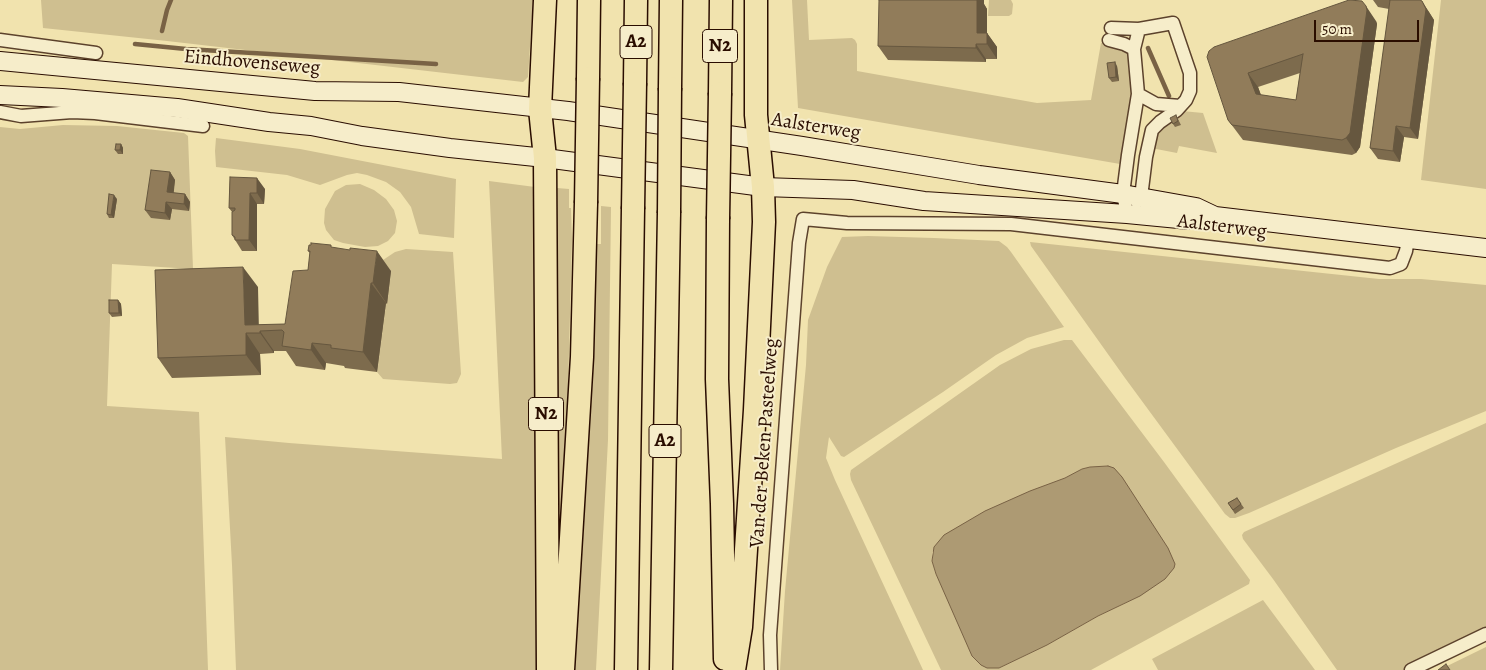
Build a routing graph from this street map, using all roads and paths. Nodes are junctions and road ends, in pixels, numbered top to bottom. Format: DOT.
graph roads {
  1 [pos="545,0"];
  2 [pos="589,0"];
  3 [pos="636,0"];
  4 [pos="672,0"];
  5 [pos="721,0"];
  6 [pos="756,0"];
  7 [pos="1139,28"];
  8 [pos="0,40"];
  9 [pos="1134,49"];
  10 [pos="96,53"];
  11 [pos="0,61"];
  12 [pos="1138,94"];
  13 [pos="0,95"];
  14 [pos="501,104"];
  15 [pos="1180,106"];
  16 [pos="540,109"];
  17 [pos="0,112"];
  18 [pos="203,126"];
  19 [pos="758,140"];
  20 [pos="545,158"];
  21 [pos="763,187"];
  22 [pos="1132,196"];
  23 [pos="974,204"];
  24 [pos="1127,214"];
  25 [pos="1214,216"];
  26 [pos="803,219"];
  27 [pos="1011,224"];
  28 [pos="1408,239"];
  29 [pos="1486,248"];
  30 [pos="1486,634"];
  31 [pos="548,670"];
  32 [pos="563,670"];
  33 [pos="626,670"];
  34 [pos="661,670"];
  35 [pos="725,670"];
  36 [pos="734,670"];
  37 [pos="771,670"];
  38 [pos="1411,670"];
  1 -- 16 [label="highway"];
  2 -- 32 [label="highway, N2, bridge"];
  3 -- 33 [label="highway, A2, bridge"];
  4 -- 34 [label="highway, A2, bridge"];
  5 -- 35 [label="highway, N2, bridge"];
  6 -- 19 [label="highway, N2"];
  7 -- 9 [label="street"];
  7 -- 9 [label="street"];
  7 -- 15 [label="street"];
  8 -- 10 [label="street"];
  9 -- 12 [label="street"];
  11 -- 14 [label="main road, Eindhovenseweg"];
  12 -- 15 [label="street"];
  12 -- 22 [label="street"];
  13 -- 20 [label="main road, Aalsterweg"];
  14 -- 16 [label="main road, Aalsterweg"];
  15 -- 22 [label="street"];
  16 -- 19 [label="main road, Aalsterweg"];
  16 -- 20 [label="highway"];
  17 -- 18 [label="street"];
  19 -- 21 [label="highway"];
  19 -- 22 [label="main road, Aalsterweg"];
  20 -- 21 [label="main road, Aalsterweg"];
  20 -- 31 [label="highway, N2"];
  21 -- 23 [label="main road, Aalsterweg"];
  21 -- 36 [label="highway"];
  22 -- 24 [label="street"];
  22 -- 25 [label="main road, Aalsterweg"];
  23 -- 24 [label="main road, Aalsterweg"];
  23 -- 27 [label="street, Aalsterweg"];
  24 -- 25 [label="main road, Aalsterweg"];
  25 -- 28 [label="main road, Aalsterweg"];
  26 -- 27 [label="street, Aalsterweg"];
  26 -- 37 [label="street, Van der Beken Pasteelweg"];
  27 -- 28 [label="street, Aalsterweg"];
  28 -- 29 [label="main road, Aalsterweg"];
  30 -- 38 [label="street"];
}
